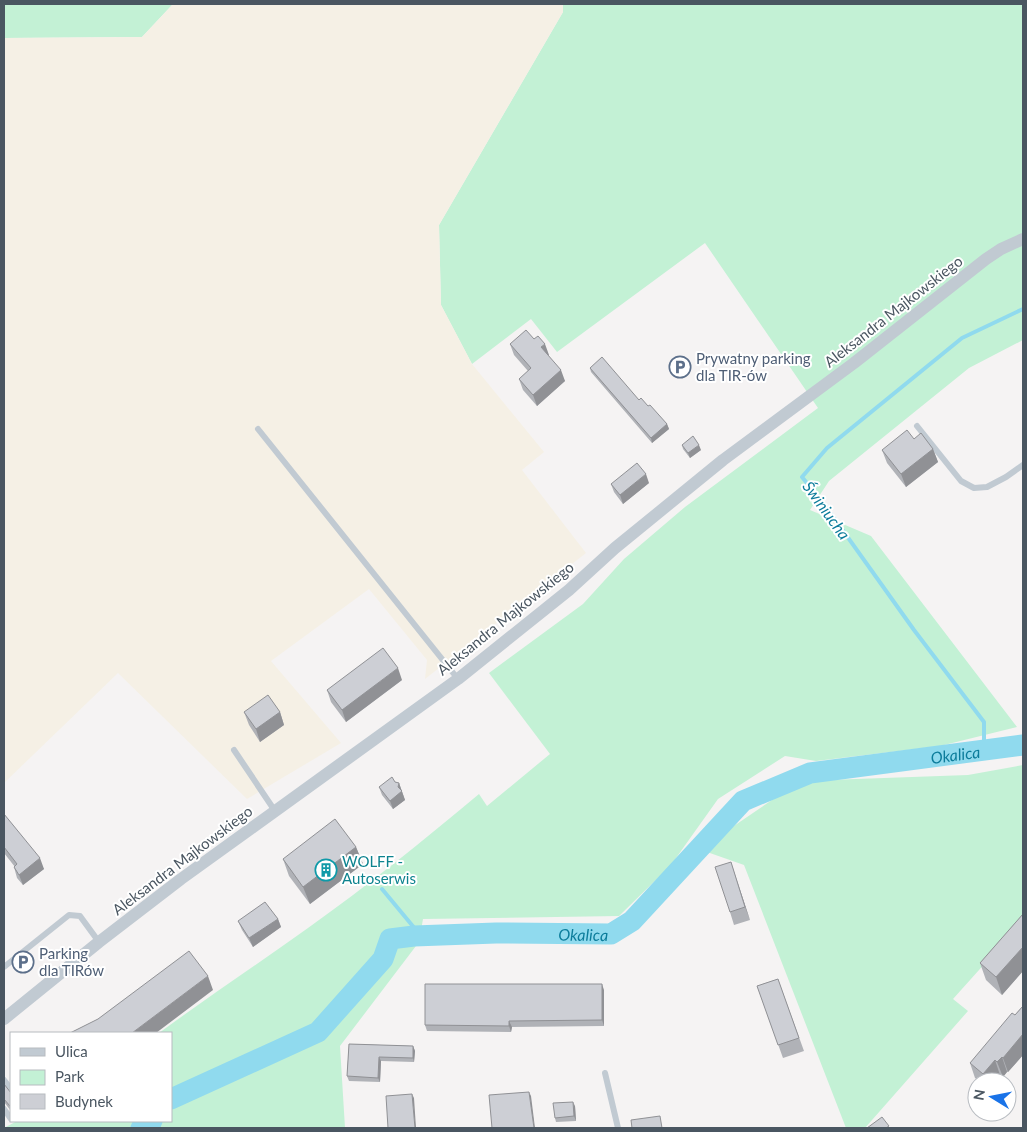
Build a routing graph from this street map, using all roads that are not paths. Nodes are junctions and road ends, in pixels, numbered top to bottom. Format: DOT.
graph roads {
  1 [pos="1023,239"];
  2 [pos="917,426"];
  3 [pos="258,429"];
  4 [pos="1023,465"];
  5 [pos="458,679"];
  6 [pos="234,750"];
  7 [pos="275,811"];
  8 [pos="99,942"];
  9 [pos="4,967"];
  10 [pos="4,1019"];
  11 [pos="605,1073"];
  12 [pos="618,1128"];
  1 -- 5 [label="street, Aleksandra Majkowskiego"];
  2 -- 4 [label="lane"];
  3 -- 5 [label="lane"];
  5 -- 7 [label="street, Aleksandra Majkowskiego"];
  6 -- 7 [label="lane"];
  7 -- 8 [label="street, Aleksandra Majkowskiego"];
  8 -- 9 [label="lane"];
  8 -- 10 [label="street, Aleksandra Majkowskiego"];
  11 -- 12 [label="lane"];
}
